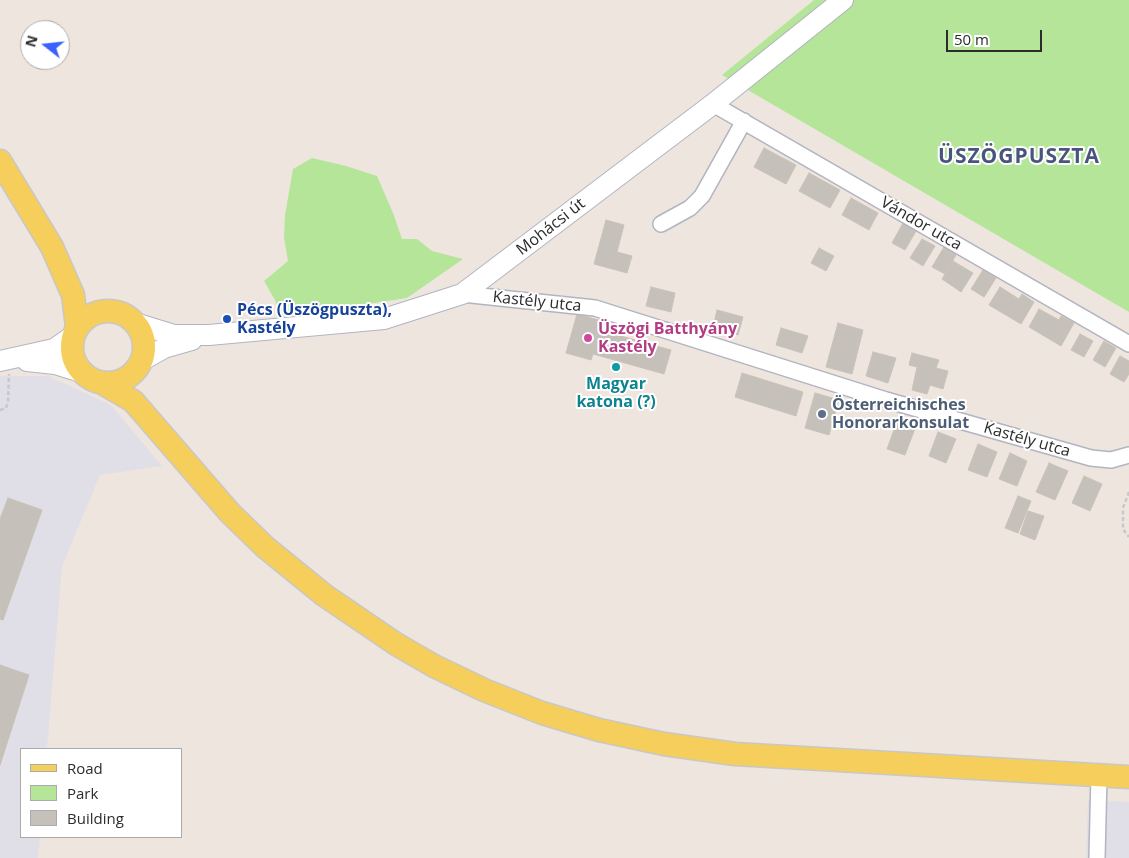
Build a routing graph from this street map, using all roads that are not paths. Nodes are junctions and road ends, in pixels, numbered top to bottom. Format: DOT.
graph roads {
  1 [pos="843,0"];
  2 [pos="713,104"];
  3 [pos="744,121"];
  4 [pos="0,161"];
  5 [pos="661,224"];
  6 [pos="52,248"];
  7 [pos="462,294"];
  8 [pos="109,310"];
  9 [pos="135,323"];
  10 [pos="75,332"];
  11 [pos="208,335"];
  12 [pos="1129,344"];
  13 [pos="5,361"];
  14 [pos="140,363"];
  15 [pos="81,372"];
  16 [pos="102,382"];
  17 [pos="161,432"];
  18 [pos="1129,455"];
  19 [pos="1098,775"];
  20 [pos="1129,777"];
  21 [pos="1096,858"];
  1 -- 2 [label="main road, Mohácsi út"];
  2 -- 3 [label="street, Vándor utca"];
  2 -- 7 [label="main road, Mohácsi út"];
  3 -- 5 [label="street"];
  3 -- 12 [label="street, Vándor utca"];
  4 -- 6 [label="main road"];
  6 -- 8 [label="main road"];
  6 -- 10 [label="main road"];
  7 -- 11 [label="main road, Mohácsi út"];
  7 -- 18 [label="street, Kastély utca"];
  8 -- 9 [label="main road"];
  8 -- 10 [label="main road"];
  9 -- 11 [label="main road"];
  9 -- 14 [label="main road"];
  10 -- 13 [label="main road"];
  10 -- 15 [label="main road"];
  11 -- 14 [label="main road"];
  13 -- 15 [label="main road"];
  14 -- 16 [label="main road"];
  14 -- 17 [label="main road"];
  15 -- 16 [label="main road"];
  16 -- 17 [label="main road"];
  17 -- 19 [label="main road"];
  19 -- 20 [label="main road"];
  19 -- 21 [label="street"];
}
